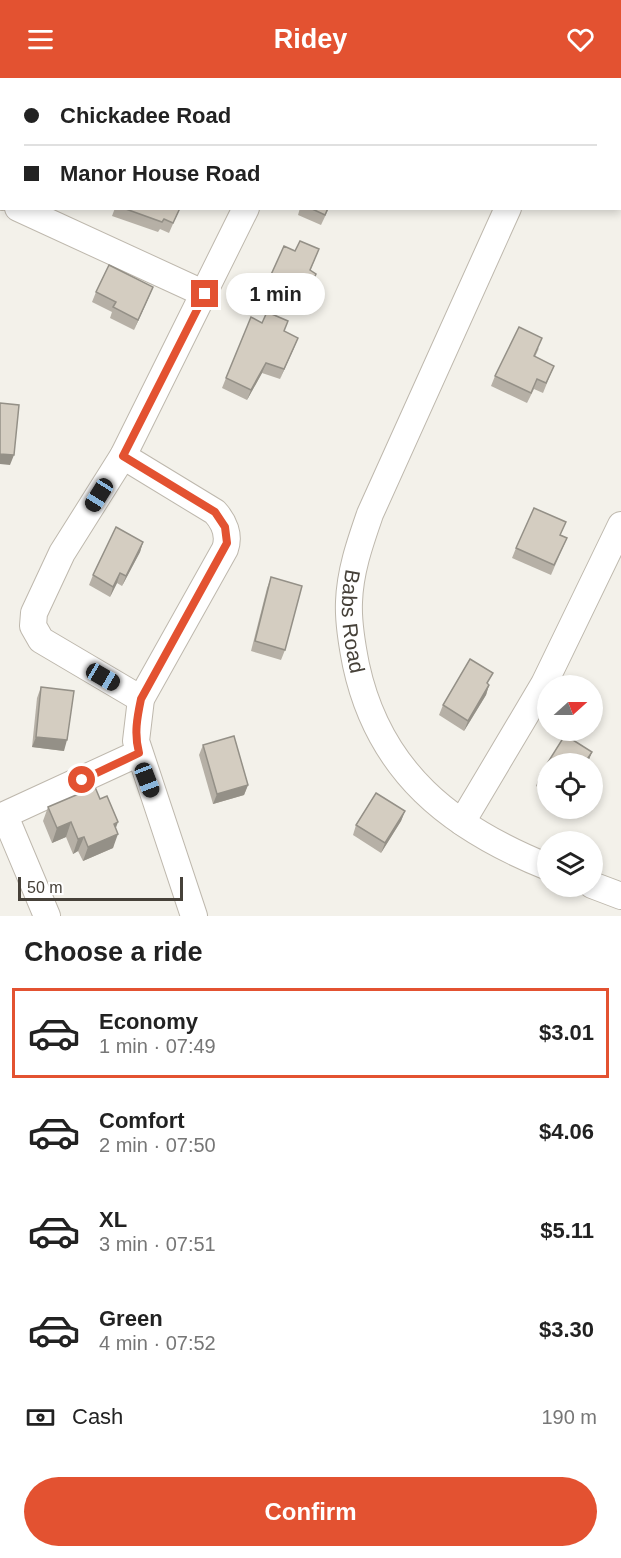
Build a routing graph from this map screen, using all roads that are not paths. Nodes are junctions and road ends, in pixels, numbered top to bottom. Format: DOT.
graph roads {
  1 [pos="22,210"];
  2 [pos="245,210"];
  3 [pos="507,210"];
  4 [pos="205,294"];
  5 [pos="123,456"];
  6 [pos="621,525"];
  7 [pos="141,699"];
  8 [pos="139,753"];
  9 [pos="3,817"];
  10 [pos="462,822"];
  11 [pos="537,862"];
  12 [pos="603,890"];
  13 [pos="621,897"];
  14 [pos="47,916"];
  15 [pos="194,916"];
  1 -- 4 [label="street"];
  2 -- 4 [label="street"];
  3 -- 10 [label="street, Babs Road"];
  4 -- 5 [label="street"];
  5 -- 7 [label="street"];
  5 -- 7 [label="street"];
  6 -- 10 [label="street"];
  7 -- 8 [label="street"];
  8 -- 9 [label="street"];
  8 -- 15 [label="street"];
  9 -- 14 [label="street"];
  10 -- 11 [label="street, Babs Road"];
  12 -- 13 [label="street"];
}
